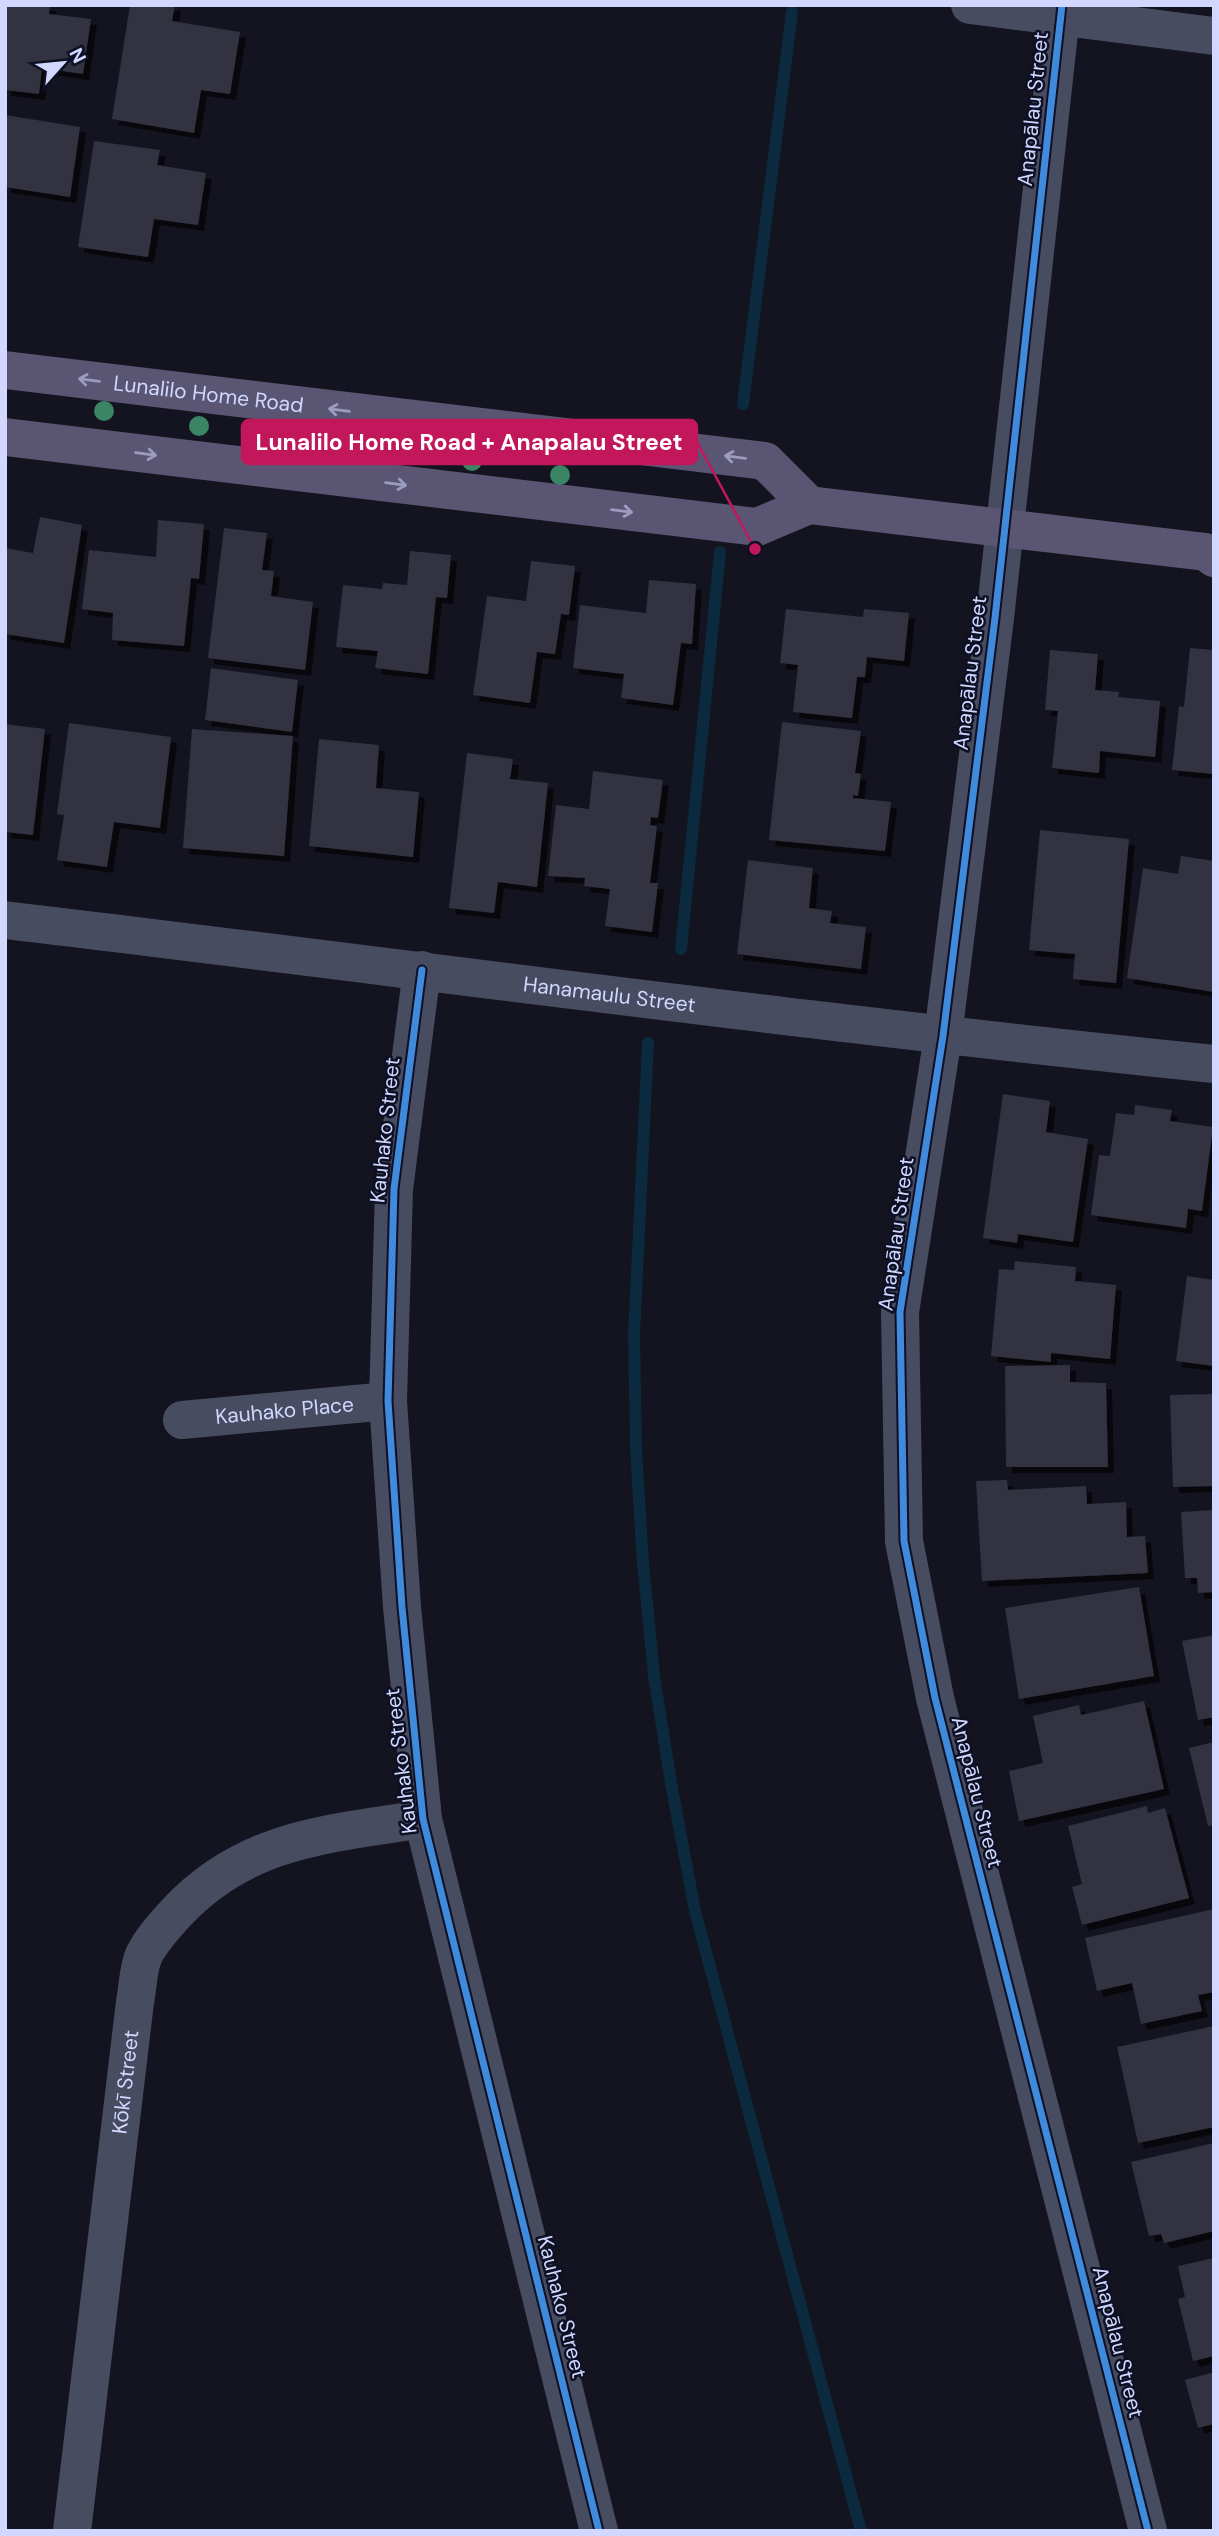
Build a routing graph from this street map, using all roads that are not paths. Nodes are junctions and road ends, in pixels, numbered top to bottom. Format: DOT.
graph roads {
  1 [pos="970,5"];
  2 [pos="1061,11"];
  3 [pos="1214,36"];
  4 [pos="5,370"];
  5 [pos="5,437"];
  6 [pos="809,505"];
  7 [pos="1006,529"];
  8 [pos="1211,553"];
  9 [pos="5,919"];
  10 [pos="422,970"];
  11 [pos="943,1036"];
  12 [pos="1214,1064"];
  13 [pos="388,1401"];
  14 [pos="182,1420"];
  15 [pos="423,1819"];
  16 [pos="72,2531"];
  17 [pos="600,2531"];
  18 [pos="1148,2531"];
  1 -- 2 [label="street"];
  2 -- 3 [label="street"];
  2 -- 7 [label="street, Anapālau Street"];
  6 -- 4 [label="main road, Lunalilo Home Road, one-way"];
  5 -- 6 [label="main road, one-way"];
  6 -- 7 [label="main road"];
  7 -- 8 [label="main road"];
  7 -- 11 [label="street, Anapālau Street"];
  9 -- 10 [label="street, Hanamaulu Street"];
  10 -- 11 [label="street, Hanamaulu Street"];
  10 -- 13 [label="street, Kauhako Street"];
  11 -- 12 [label="street, Hanamaulu Street"];
  11 -- 18 [label="street, Anapālau Street"];
  13 -- 14 [label="street, Kauhako Place"];
  13 -- 15 [label="street, Kauhako Street"];
  15 -- 16 [label="street, Kōkī Street"];
  15 -- 17 [label="street, Kauhako Street"];
}
